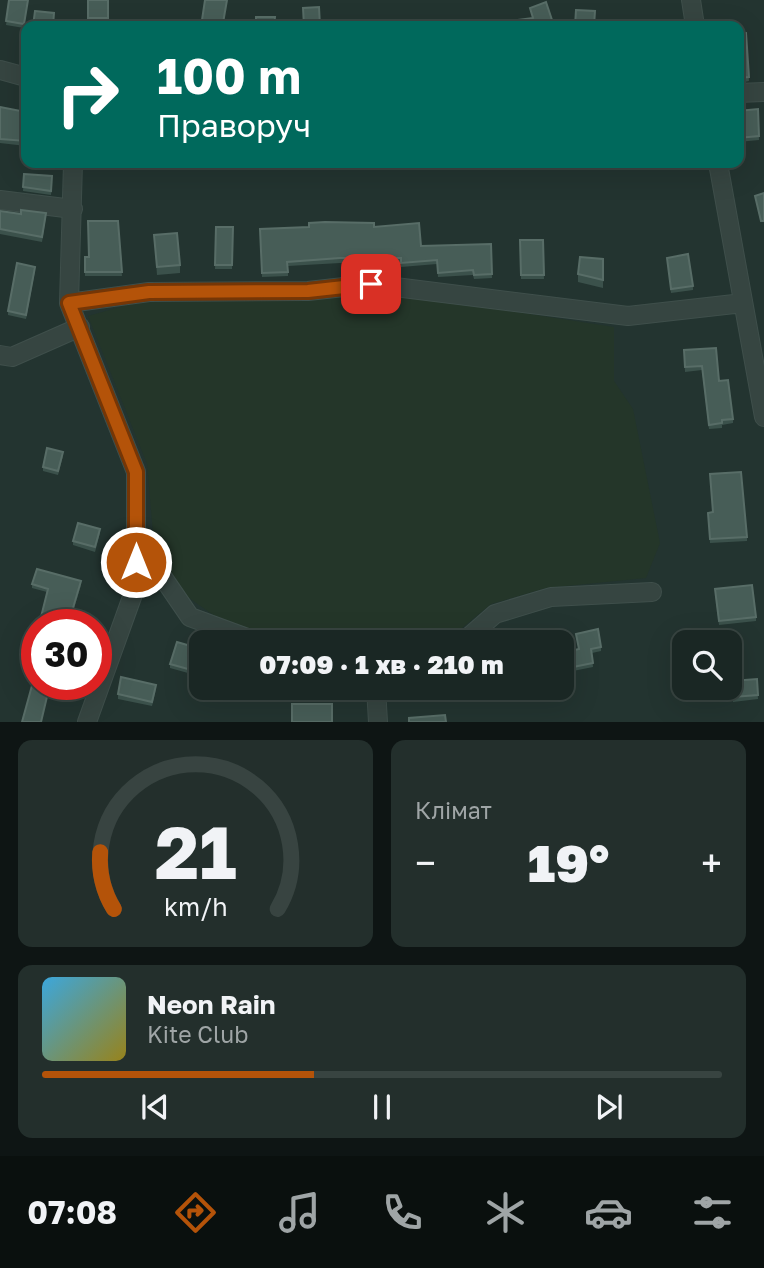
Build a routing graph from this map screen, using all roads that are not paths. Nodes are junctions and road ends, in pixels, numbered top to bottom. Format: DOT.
graph roads {
  1 [pos="691,0"];
  2 [pos="694,21"];
  3 [pos="0,70"];
  4 [pos="21,76"];
  5 [pos="764,92"];
  6 [pos="744,93"];
  7 [pos="73,168"];
  8 [pos="719,168"];
  9 [pos="0,200"];
  10 [pos="73,209"];
  11 [pos="69,303"];
  12 [pos="743,303"];
  13 [pos="79,327"];
  14 [pos="0,355"];
  15 [pos="764,417"];
  16 [pos="136,538"];
  17 [pos="652,592"];
  18 [pos="225,630"];
  19 [pos="477,630"];
  20 [pos="377,700"];
  21 [pos="87,722"];
  22 [pos="378,722"];
  1 -- 2 [label="street"];
  3 -- 4 [label="street"];
  5 -- 6 [label="street"];
  7 -- 10 [label="street"];
  8 -- 12 [label="street"];
  9 -- 10 [label="street"];
  10 -- 11 [label="street"];
  11 -- 12 [label="street"];
  11 -- 13 [label="street"];
  12 -- 15 [label="street"];
  13 -- 14 [label="street"];
  13 -- 16 [label="street"];
  16 -- 18 [label="street"];
  16 -- 21 [label="street"];
  17 -- 19 [label="street"];
  20 -- 22 [label="street"];
}
